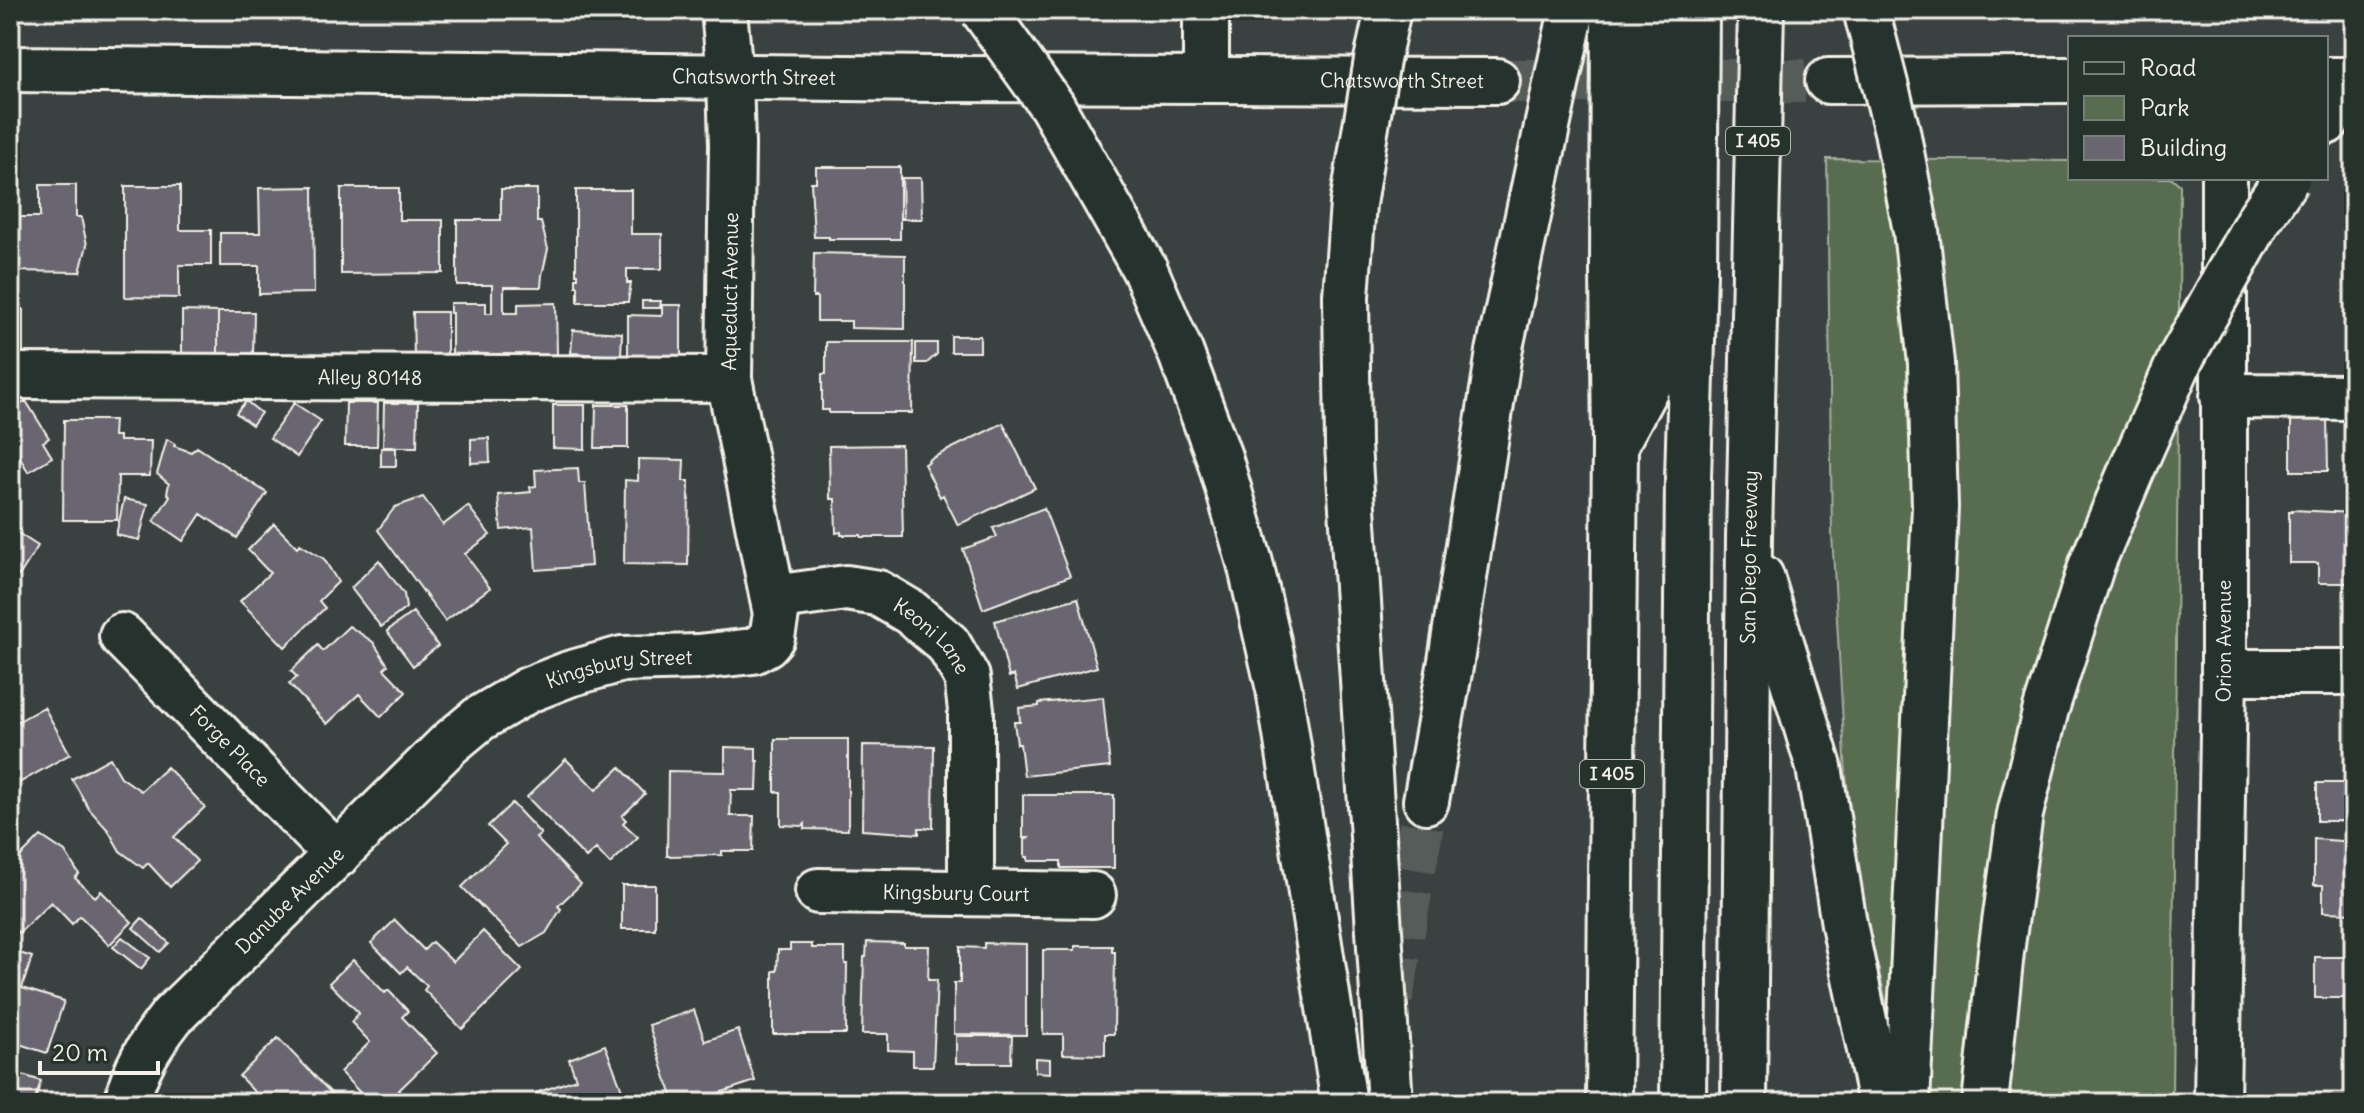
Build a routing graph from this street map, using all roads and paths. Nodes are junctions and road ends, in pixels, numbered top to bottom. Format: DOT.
graph roads {
  1 [pos="724,10"];
  2 [pos="983,10"];
  3 [pos="1206,10"];
  4 [pos="1388,10"];
  5 [pos="1572,10"];
  6 [pos="1614,10"];
  7 [pos="1657,10"];
  8 [pos="1696,10"];
  9 [pos="1761,10"];
  10 [pos="1866,10"];
  11 [pos="10,69"];
  12 [pos="730,76"];
  13 [pos="1206,80"];
  14 [pos="2068,80"];
  15 [pos="2328,80"];
  16 [pos="1497,81"];
  17 [pos="1828,81"];
  18 [pos="2354,83"];
  19 [pos="2328,119"];
  20 [pos="2224,180"];
  21 [pos="2286,180"];
  22 [pos="1654,271"];
  23 [pos="10,376"];
  24 [pos="729,379"];
  25 [pos="2223,396"];
  26 [pos="2354,397"];
  27 [pos="1749,537"];
  28 [pos="773,598"];
  29 [pos="122,636"];
  30 [pos="766,644"];
  31 [pos="2224,672"];
  32 [pos="2354,672"];
  33 [pos="479,719"];
  34 [pos="1426,801"];
  35 [pos="337,855"];
  36 [pos="818,891"];
  37 [pos="971,893"];
  38 [pos="1093,895"];
  39 [pos="127,1103"];
  40 [pos="1344,1103"];
  41 [pos="1390,1103"];
  42 [pos="1609,1103"];
  43 [pos="1683,1103"];
  44 [pos="1744,1103"];
  45 [pos="1881,1103"];
  46 [pos="1907,1103"];
  47 [pos="1985,1103"];
  48 [pos="2217,1103"];
  1 -- 12 [label="main road, Aqueduct Avenue"];
  2 -- 40 [label="main road, bridge"];
  3 -- 13 [label="main road"];
  4 -- 41 [label="main road, bridge"];
  5 -- 34 [label="main road, bridge"];
  6 -- 22 [label="main road, I 405, bridge"];
  7 -- 22 [label="main road, bridge"];
  8 -- 22 [label="main road, bridge"];
  9 -- 27 [label="main road, San Diego Freeway / I 405, bridge"];
  10 -- 46 [label="main road, bridge"];
  11 -- 12 [label="main road, Chatsworth Street"];
  12 -- 13 [label="main road, Chatsworth Street"];
  12 -- 24 [label="main road, Aqueduct Avenue"];
  13 -- 16 [label="main road, Chatsworth Street"];
  14 -- 17 [label="main road"];
  15 -- 18 [label="main road"];
  18 -- 19 [label="main road"];
  20 -- 25 [label="main road, Orion Avenue"];
  21 -- 47 [label="main road, bridge"];
  22 -- 42 [label="main road, I 405"];
  22 -- 43 [label="main road"];
  23 -- 24 [label="main road, Alley 80148"];
  24 -- 28 [label="main road, Aqueduct Avenue"];
  25 -- 26 [label="main road"];
  25 -- 31 [label="main road, Orion Avenue"];
  27 -- 44 [label="main road, San Diego Freeway / I 405"];
  27 -- 45 [label="main road"];
  28 -- 30 [label="main road, Aqueduct Avenue"];
  28 -- 37 [label="main road, Keoni Lane"];
  29 -- 35 [label="main road, Forge Place"];
  30 -- 33 [label="main road, Kingsbury Street"];
  31 -- 32 [label="main road"];
  31 -- 48 [label="main road, Orion Avenue"];
  33 -- 35 [label="main road, Danube Avenue"];
  35 -- 39 [label="main road, Danube Avenue"];
  36 -- 37 [label="main road, Kingsbury Court"];
  37 -- 38 [label="main road, Kingsbury Court"];
}
